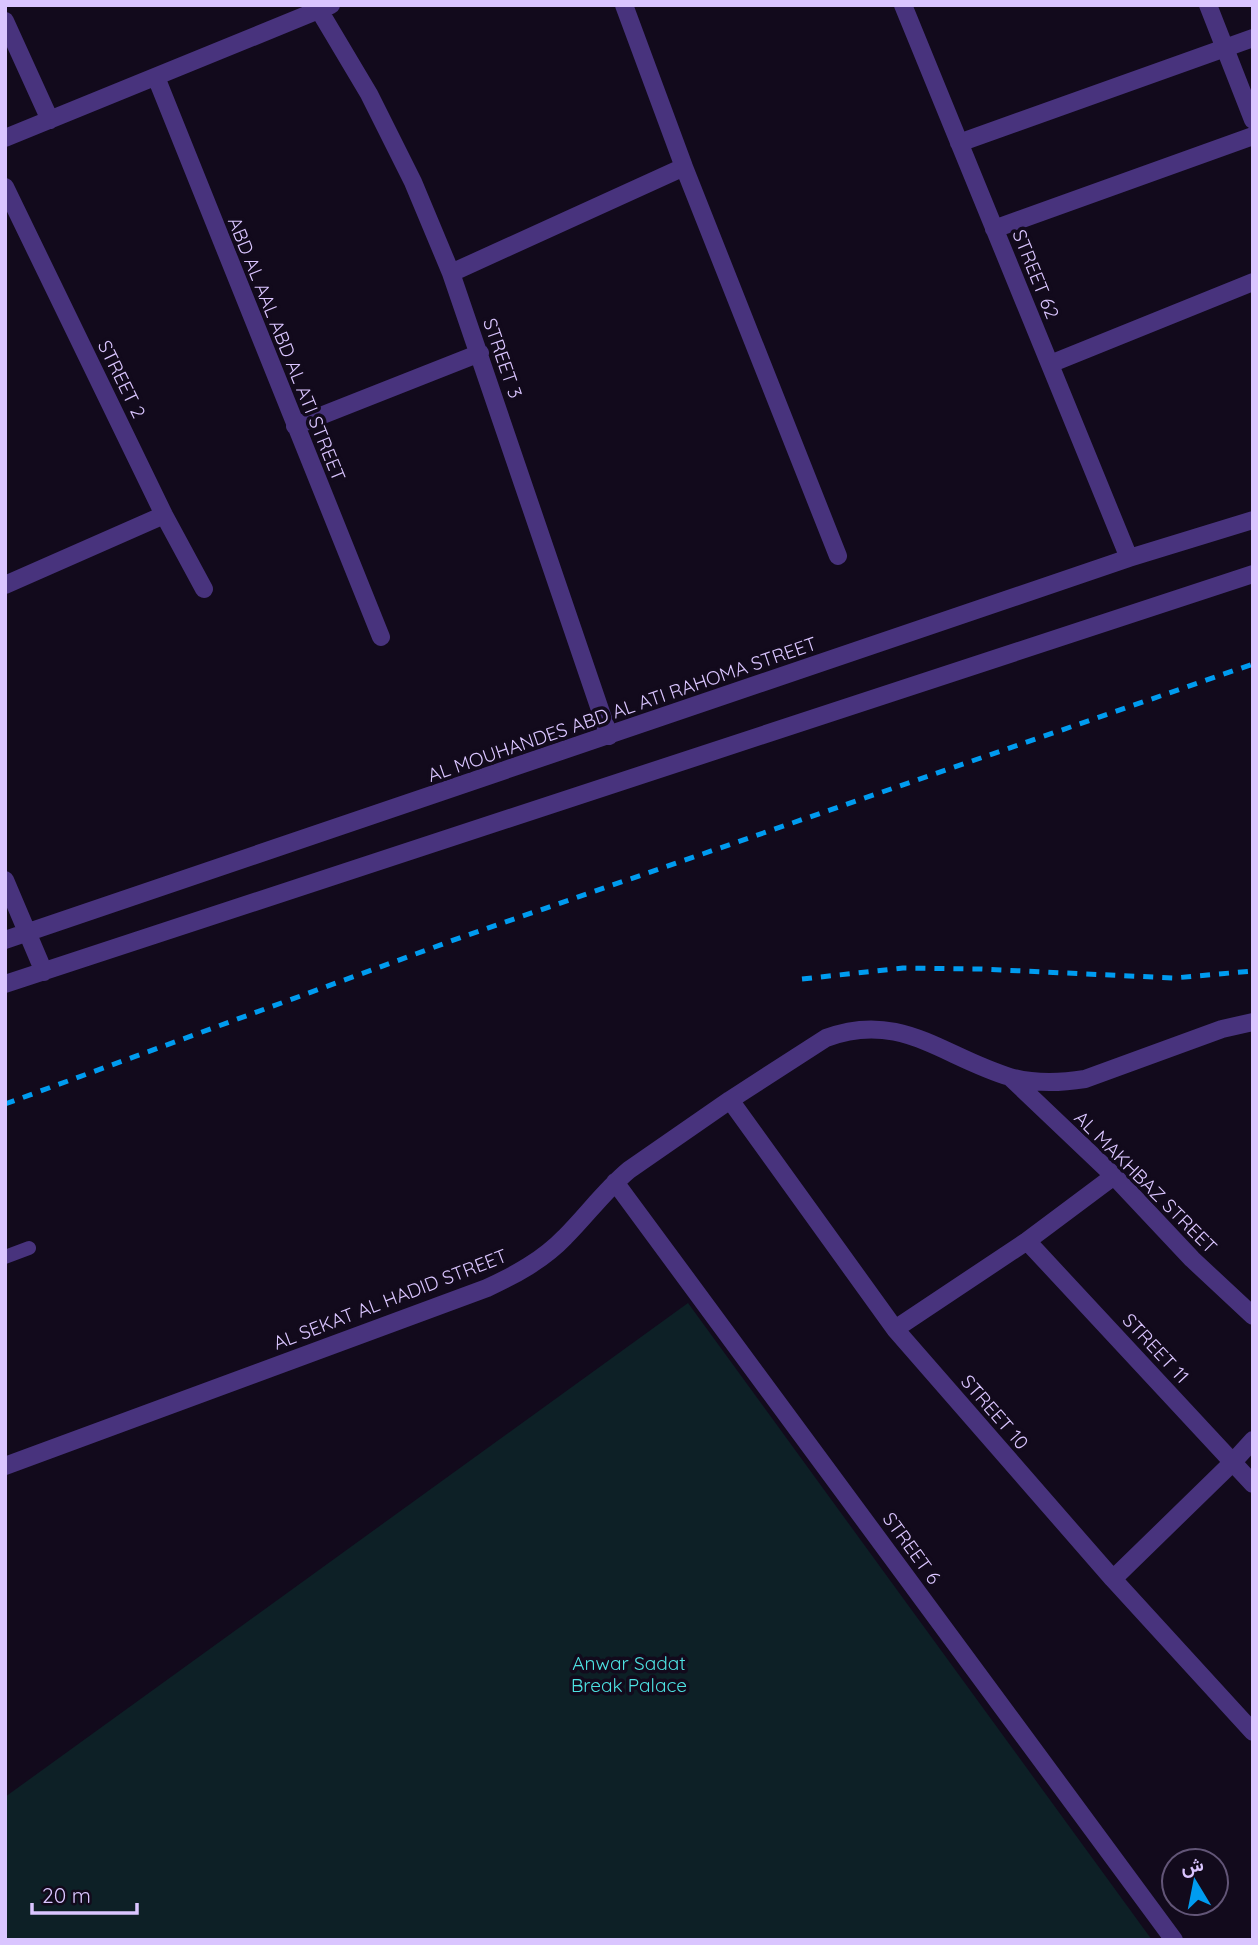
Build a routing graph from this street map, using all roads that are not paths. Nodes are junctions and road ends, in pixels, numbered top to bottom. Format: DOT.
graph roads {
  1 [pos="624,5"];
  2 [pos="903,5"];
  3 [pos="1208,5"];
  4 [pos="325,8"];
  5 [pos="5,21"];
  6 [pos="1253,38"];
  7 [pos="1225,48"];
  8 [pos="156,77"];
  9 [pos="50,120"];
  10 [pos="1253,120"];
  11 [pos="1253,136"];
  12 [pos="5,138"];
  13 [pos="960,143"];
  14 [pos="684,167"];
  15 [pos="5,187"];
  16 [pos="995,229"];
  17 [pos="451,273"];
  18 [pos="1253,282"];
  19 [pos="480,353"];
  20 [pos="1050,365"];
  21 [pos="295,426"];
  22 [pos="164,515"];
  23 [pos="1253,520"];
  24 [pos="838,556"];
  25 [pos="1129,558"];
  26 [pos="1253,574"];
  27 [pos="5,585"];
  28 [pos="204,589"];
  29 [pos="381,636"];
  30 [pos="609,736"];
  31 [pos="5,880"];
  32 [pos="27,933"];
  33 [pos="5,940"];
  34 [pos="44,972"];
  35 [pos="5,984"];
  36 [pos="1253,1022"];
  37 [pos="1010,1076"];
  38 [pos="730,1100"];
  39 [pos="1114,1176"];
  40 [pos="615,1182"];
  41 [pos="1027,1241"];
  42 [pos="29,1248"];
  43 [pos="5,1257"];
  44 [pos="1253,1315"];
  45 [pos="895,1329"];
  46 [pos="1253,1440"];
  47 [pos="1233,1462"];
  48 [pos="5,1466"];
  49 [pos="1253,1484"];
  50 [pos="1113,1579"];
  51 [pos="1253,1732"];
  52 [pos="1174,1940"];
  1 -- 14 [label="street"];
  2 -- 13 [label="street, STREET 62"];
  3 -- 7 [label="street"];
  4 -- 8 [label="street"];
  4 -- 17 [label="street, STREET 3"];
  5 -- 9 [label="street"];
  6 -- 7 [label="street"];
  7 -- 10 [label="street"];
  7 -- 13 [label="street"];
  8 -- 9 [label="street"];
  8 -- 21 [label="street, ABD AL AAL ABD AL ATI STREET"];
  9 -- 12 [label="street"];
  11 -- 16 [label="street"];
  13 -- 16 [label="street, STREET 62"];
  14 -- 17 [label="street"];
  14 -- 24 [label="street"];
  15 -- 22 [label="street, STREET 2"];
  16 -- 20 [label="street, STREET 62"];
  17 -- 19 [label="street, STREET 3"];
  18 -- 20 [label="street"];
  19 -- 21 [label="street"];
  19 -- 30 [label="street, STREET 3"];
  20 -- 25 [label="street, STREET 62"];
  21 -- 29 [label="street, ABD AL AAL ABD AL ATI STREET"];
  22 -- 27 [label="street"];
  22 -- 28 [label="street, STREET 2"];
  23 -- 25 [label="street, AL MOUHANDES ABD AL ATI RAHOMA STREET"];
  25 -- 30 [label="street, AL MOUHANDES ABD AL ATI RAHOMA STREET"];
  26 -- 34 [label="street"];
  30 -- 32 [label="street, AL MOUHANDES ABD AL ATI RAHOMA STREET"];
  31 -- 32 [label="street"];
  32 -- 33 [label="street, AL MOUHANDES ABD AL ATI RAHOMA STREET"];
  32 -- 34 [label="street"];
  34 -- 35 [label="street"];
  36 -- 37 [label="street, AL SEKAT AL HADID STREET"];
  37 -- 38 [label="street, AL SEKAT AL HADID STREET"];
  37 -- 39 [label="street, AL MAKHBAZ STREET"];
  38 -- 40 [label="street, AL SEKAT AL HADID STREET"];
  38 -- 45 [label="street, STREET 10"];
  39 -- 41 [label="street"];
  39 -- 44 [label="street, AL MAKHBAZ STREET"];
  40 -- 48 [label="street, AL SEKAT AL HADID STREET"];
  40 -- 52 [label="street, STREET 6"];
  41 -- 45 [label="street"];
  41 -- 47 [label="street, STREET 11"];
  42 -- 43 [label="lane"];
  45 -- 50 [label="street, STREET 10"];
  46 -- 47 [label="street"];
  47 -- 49 [label="street, STREET 11"];
  47 -- 50 [label="street"];
  50 -- 51 [label="street, STREET 10"];
}
